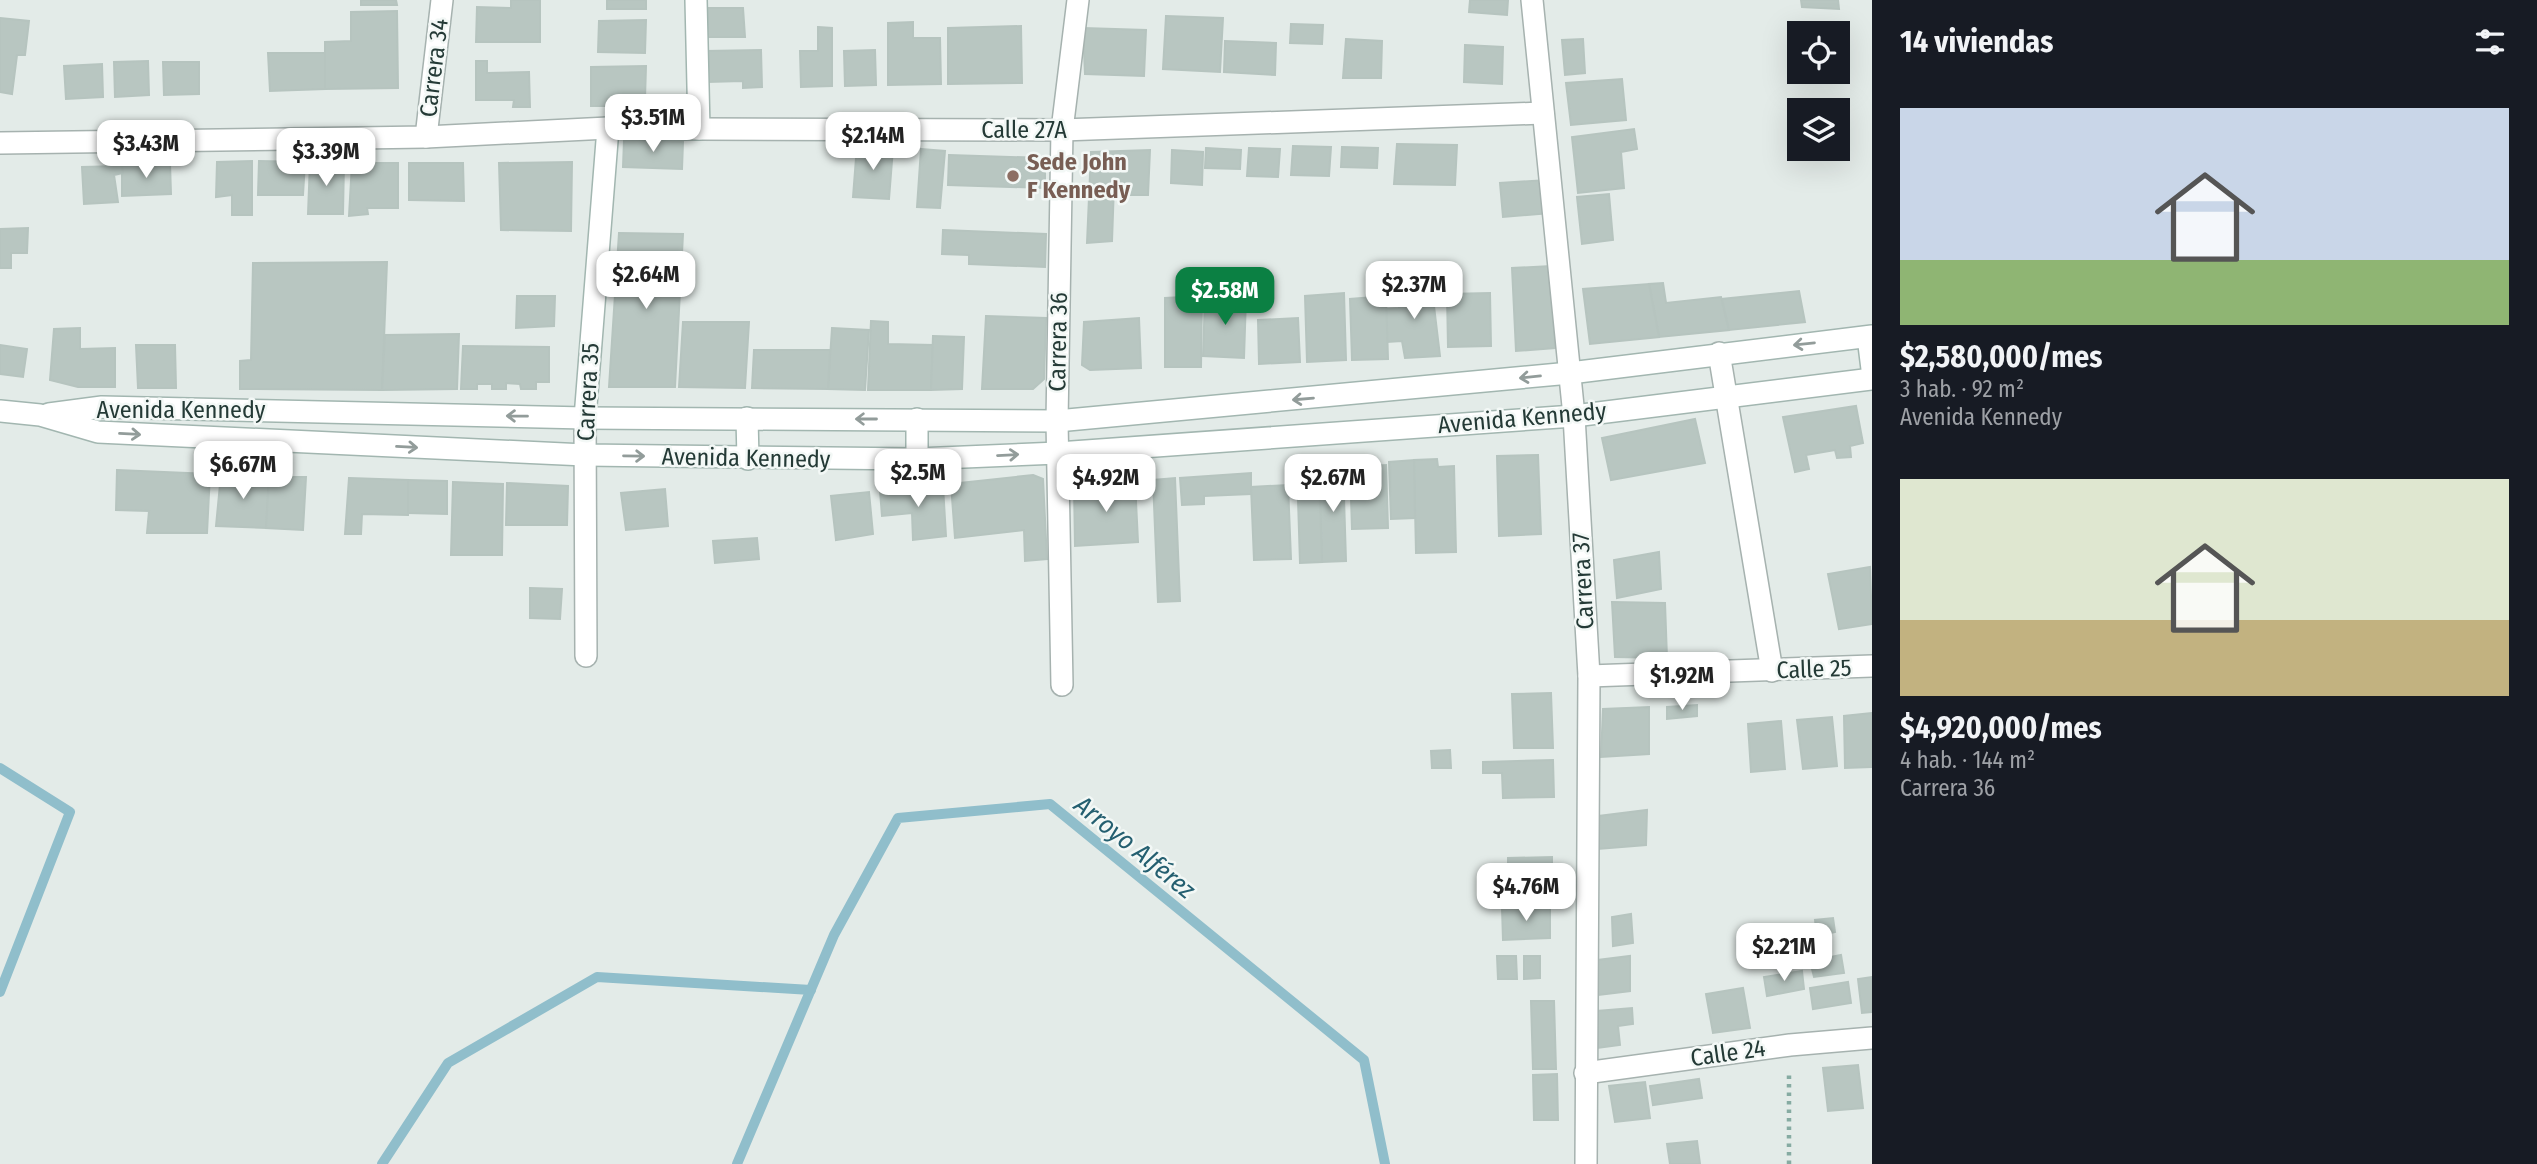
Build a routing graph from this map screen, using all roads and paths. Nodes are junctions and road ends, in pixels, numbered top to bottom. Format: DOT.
graph roads {
  1 [pos="442,0"];
  2 [pos="696,0"];
  3 [pos="1078,0"];
  4 [pos="1532,0"];
  5 [pos="1543,113"];
  6 [pos="608,128"];
  7 [pos="699,129"];
  8 [pos="1062,130"];
  9 [pos="426,137"];
  10 [pos="0,143"];
  11 [pos="1870,336"];
  12 [pos="1719,353"];
  13 [pos="1872,369"];
  14 [pos="1570,373"];
  15 [pos="1872,379"];
  16 [pos="1393,391"];
  17 [pos="1726,397"];
  18 [pos="1230,405"];
  19 [pos="0,411"];
  20 [pos="377,413"];
  21 [pos="40,415"];
  22 [pos="1574,416"];
  23 [pos="585,418"];
  24 [pos="747,418"];
  25 [pos="917,419"];
  26 [pos="1057,421"];
  27 [pos="1394,429"];
  28 [pos="1231,441"];
  29 [pos="376,445"];
  30 [pos="1058,453"];
  31 [pos="585,455"];
  32 [pos="748,459"];
  33 [pos="916,459"];
  34 [pos="586,656"];
  35 [pos="1872,666"];
  36 [pos="1772,671"];
  37 [pos="1589,676"];
  38 [pos="1062,685"];
  39 [pos="1872,1038"];
  40 [pos="1790,1045"];
  41 [pos="1585,1073"];
  42 [pos="1586,1164"];
  43 [pos="1789,1164"];
  1 -- 9 [label="street, Carrera 34"];
  2 -- 7 [label="street"];
  3 -- 8 [label="street, Carrera 36"];
  4 -- 5 [label="street, Carrera 37"];
  5 -- 8 [label="street, Calle 27A"];
  5 -- 14 [label="street, Carrera 37"];
  6 -- 7 [label="street, Calle 27A"];
  6 -- 9 [label="street, Calle 27A"];
  6 -- 23 [label="street, Carrera 35"];
  7 -- 8 [label="street, Calle 27A"];
  8 -- 26 [label="street, Carrera 36"];
  9 -- 10 [label="street, Calle 27A"];
  11 -- 12 [label="street, Avenida Kennedy, one-way"];
  11 -- 13 [label="street"];
  12 -- 14 [label="street, Avenida Kennedy"];
  12 -- 17 [label="street"];
  14 -- 16 [label="street, Avenida Kennedy, one-way"];
  14 -- 22 [label="street, Carrera 37"];
  15 -- 17 [label="street, Avenida Kennedy"];
  16 -- 18 [label="street, Avenida Kennedy, one-way"];
  16 -- 27 [label="street"];
  17 -- 22 [label="street, Avenida Kennedy"];
  17 -- 36 [label="street"];
  18 -- 26 [label="street, Avenida Kennedy"];
  18 -- 28 [label="street"];
  19 -- 21 [label="street, Avenida Kennedy"];
  20 -- 21 [label="street, Avenida Kennedy"];
  23 -- 20 [label="street, Avenida Kennedy, one-way"];
  20 -- 29 [label="street"];
  21 -- 29 [label="street, Avenida Kennedy, one-way"];
  22 -- 27 [label="street, Avenida Kennedy"];
  22 -- 37 [label="street, Carrera 37"];
  23 -- 24 [label="street, Avenida Kennedy"];
  23 -- 31 [label="street, Carrera 35"];
  25 -- 24 [label="street, Avenida Kennedy, one-way"];
  24 -- 32 [label="street"];
  25 -- 26 [label="street, Avenida Kennedy"];
  25 -- 33 [label="street"];
  26 -- 30 [label="street, Carrera 36"];
  27 -- 28 [label="street, Avenida Kennedy"];
  28 -- 30 [label="street, Avenida Kennedy"];
  29 -- 31 [label="street, Avenida Kennedy, one-way"];
  33 -- 30 [label="street, Avenida Kennedy, one-way"];
  30 -- 38 [label="street, Carrera 36"];
  31 -- 32 [label="street, Avenida Kennedy, one-way"];
  31 -- 34 [label="street, Carrera 35"];
  32 -- 33 [label="street, Avenida Kennedy"];
  35 -- 36 [label="street, Calle 25"];
  36 -- 37 [label="street, Calle 25"];
  37 -- 41 [label="street, Carrera 37"];
  39 -- 40 [label="street, Calle 24"];
  40 -- 41 [label="street, Calle 24"];
  40 -- 43 [label="path"];
  41 -- 42 [label="street, Carrera 37"];
}
